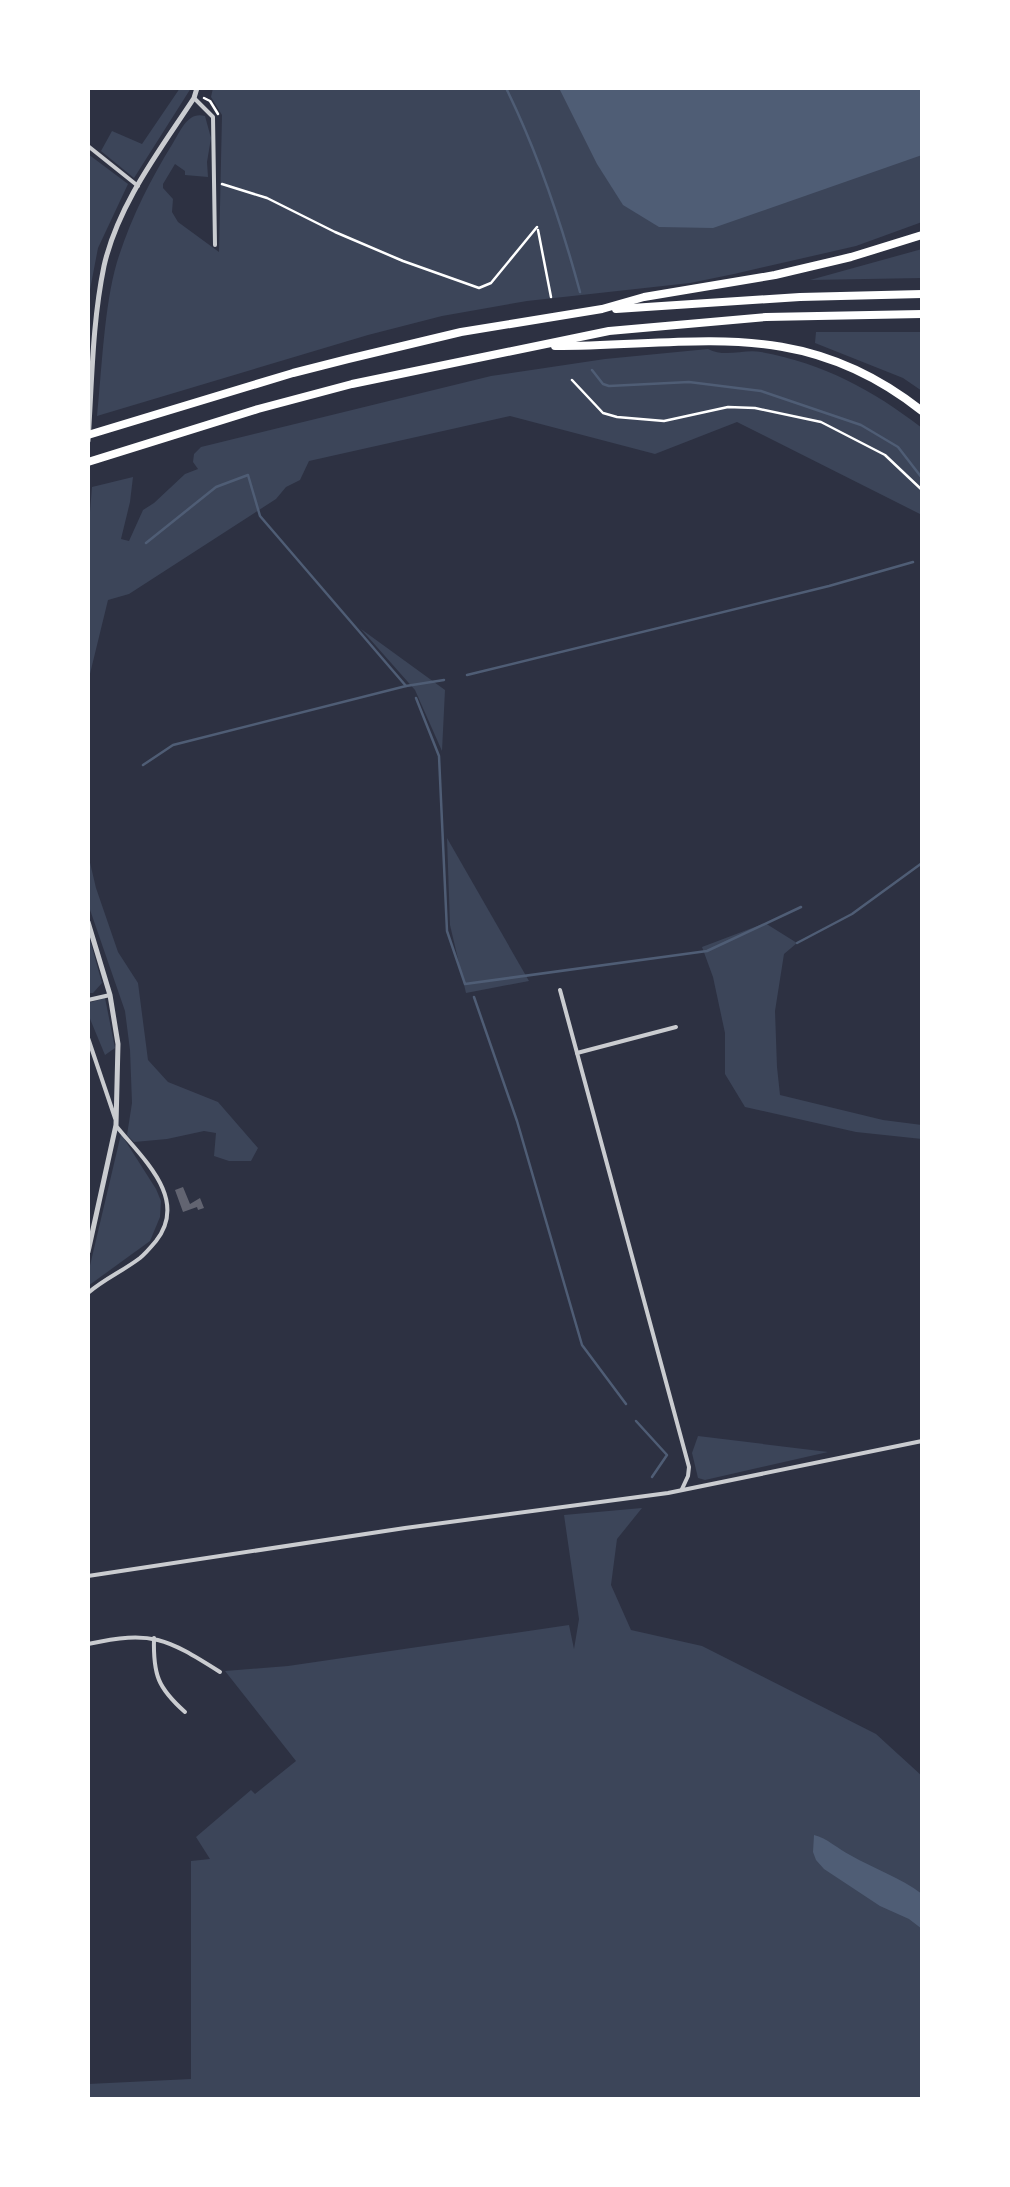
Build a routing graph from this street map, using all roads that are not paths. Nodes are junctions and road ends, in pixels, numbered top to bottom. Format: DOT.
graph roads {
  1 [pos="196,93"];
  2 [pos="88,146"];
  3 [pos="136,185"];
  4 [pos="922,235"];
  5 [pos="215,245"];
  6 [pos="922,294"];
  7 [pos="602,309"];
  8 [pos="922,314"];
  9 [pos="541,346"];
  10 [pos="922,410"];
  11 [pos="88,438"];
  12 [pos="88,462"];
  13 [pos="88,922"];
  14 [pos="560,990"];
  15 [pos="110,995"];
  16 [pos="88,1000"];
  17 [pos="676,1028"];
  18 [pos="88,1038"];
  19 [pos="578,1053"];
  20 [pos="116,1124"];
  21 [pos="88,1252"];
  22 [pos="88,1293"];
  23 [pos="922,1441"];
  24 [pos="682,1490"];
  25 [pos="88,1576"];
  26 [pos="154,1638"];
  27 [pos="88,1644"];
  28 [pos="220,1672"];
  29 [pos="185,1712"];
  1 -- 3 [label="street"];
  1 -- 5 [label="street"];
  2 -- 3 [label="street"];
  3 -- 11 [label="street"];
  4 -- 7 [label="highway"];
  6 -- 7 [label="highway"];
  7 -- 11 [label="highway"];
  8 -- 9 [label="highway"];
  9 -- 10 [label="highway"];
  9 -- 12 [label="highway"];
  13 -- 15 [label="street"];
  14 -- 19 [label="street"];
  15 -- 16 [label="street"];
  15 -- 20 [label="street"];
  17 -- 19 [label="street"];
  18 -- 20 [label="street"];
  19 -- 24 [label="street"];
  20 -- 21 [label="street"];
  20 -- 22 [label="street"];
  23 -- 24 [label="street"];
  24 -- 25 [label="street"];
  26 -- 27 [label="street"];
  26 -- 28 [label="street"];
  26 -- 29 [label="street"];
}
